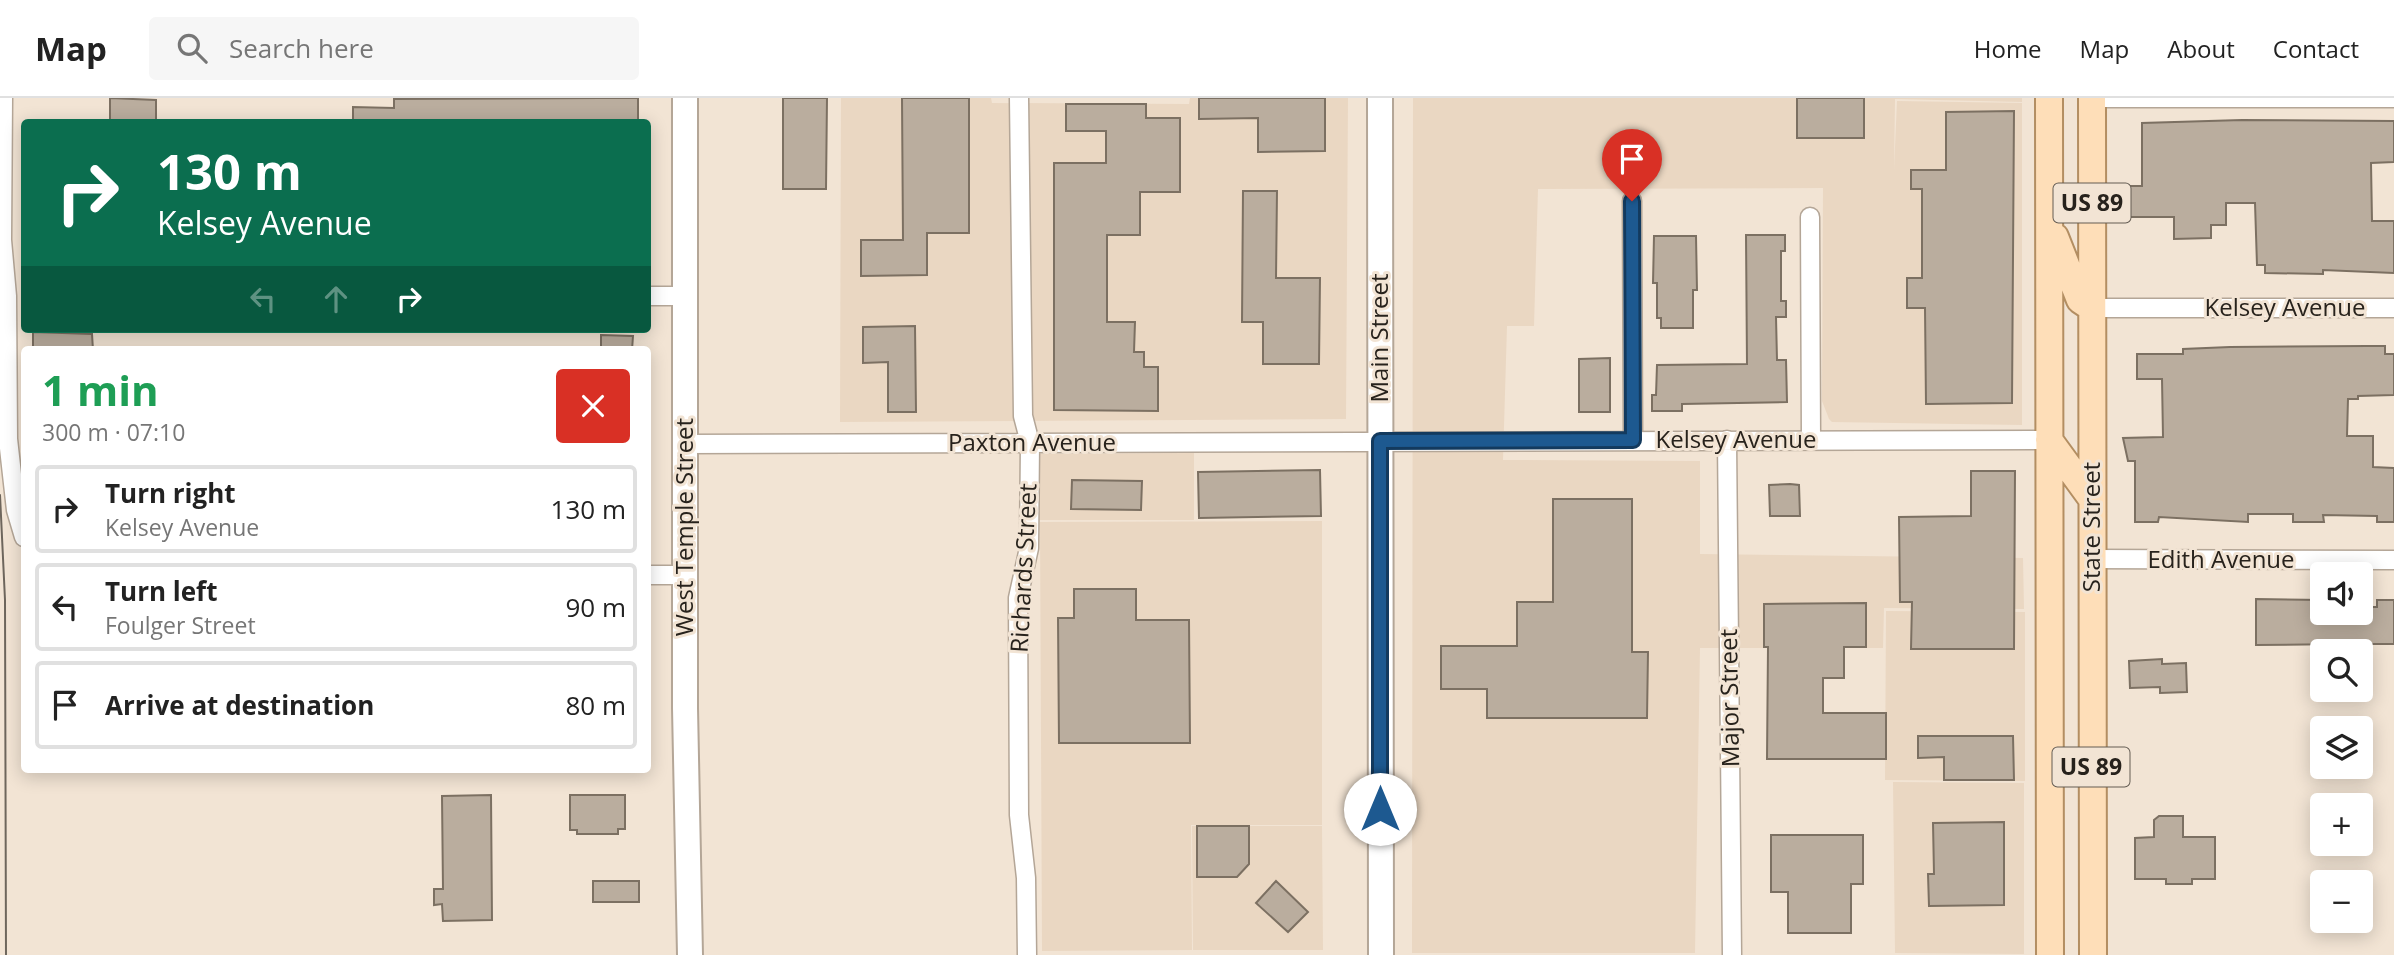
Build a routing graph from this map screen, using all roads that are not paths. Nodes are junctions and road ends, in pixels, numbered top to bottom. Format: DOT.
graph roads {
  1 [pos="3,98"];
  2 [pos="685,98"];
  3 [pos="1019,98"];
  4 [pos="1380,98"];
  5 [pos="2049,98"];
  6 [pos="2092,98"];
  7 [pos="2394,98"];
  8 [pos="1632,201"];
  9 [pos="1810,218"];
  10 [pos="2049,221"];
  11 [pos="16,296"];
  12 [pos="651,296"];
  13 [pos="685,296"];
  14 [pos="2092,308"];
  15 [pos="2394,308"];
  16 [pos="1633,440"];
  17 [pos="1727,440"];
  18 [pos="1811,440"];
  19 [pos="2049,440"];
  20 [pos="1380,441"];
  21 [pos="1030,443"];
  22 [pos="685,444"];
  23 [pos="2092,499"];
  24 [pos="21,527"];
  25 [pos="2091,559"];
  26 [pos="2394,560"];
  27 [pos="651,575"];
  28 [pos="685,575"];
  29 [pos="690,955"];
  30 [pos="1027,955"];
  31 [pos="1381,955"];
  32 [pos="1732,955"];
  33 [pos="2050,955"];
  34 [pos="2093,955"];
  1 -- 11 [label="street"];
  2 -- 13 [label="street, West Temple Street"];
  3 -- 21 [label="street, Richards Street"];
  4 -- 20 [label="street, Main Street"];
  5 -- 10 [label="main road, State Street / US 89"];
  6 -- 7 [label="street"];
  6 -- 14 [label="main road, State Street / US 89"];
  8 -- 16 [label="street"];
  9 -- 18 [label="street"];
  10 -- 14 [label="main road"];
  10 -- 19 [label="main road, State Street / US 89"];
  11 -- 24 [label="street"];
  12 -- 13 [label="street"];
  13 -- 22 [label="street, West Temple Street"];
  14 -- 15 [label="street, Kelsey Avenue"];
  14 -- 23 [label="main road, State Street / US 89"];
  16 -- 17 [label="street, Kelsey Avenue"];
  16 -- 20 [label="street, Kelsey Avenue"];
  17 -- 18 [label="street, Kelsey Avenue"];
  17 -- 32 [label="street, Major Street"];
  18 -- 19 [label="street, Kelsey Avenue"];
  19 -- 23 [label="main road"];
  19 -- 33 [label="main road, State Street / US 89"];
  20 -- 21 [label="street, Paxton Avenue"];
  20 -- 31 [label="street, Main Street"];
  21 -- 22 [label="street, Paxton Avenue"];
  21 -- 30 [label="street, Richards Street"];
  22 -- 28 [label="street, West Temple Street"];
  23 -- 25 [label="main road, State Street / US 89"];
  25 -- 26 [label="street, Edith Avenue"];
  25 -- 34 [label="main road, State Street / US 89"];
  27 -- 28 [label="street"];
  28 -- 29 [label="street, West Temple Street"];
}
